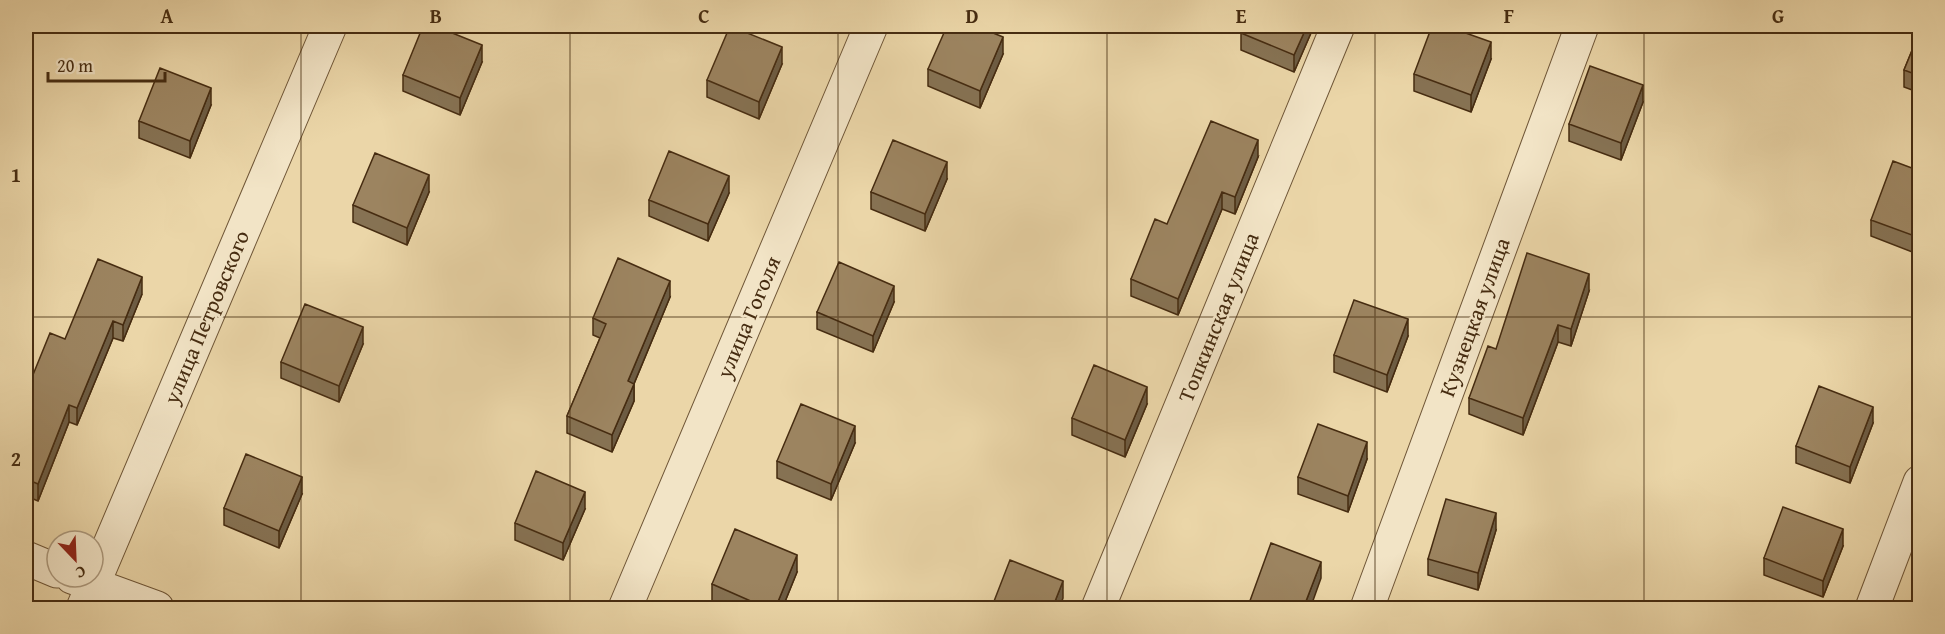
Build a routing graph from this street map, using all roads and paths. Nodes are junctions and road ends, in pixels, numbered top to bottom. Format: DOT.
graph roads {
  1 [pos="330,26"];
  2 [pos="871,26"];
  3 [pos="1338,26"];
  4 [pos="1582,26"];
  5 [pos="1920,482"];
  6 [pos="26,558"];
  7 [pos="45,566"];
  8 [pos="82,590"];
  9 [pos="158,609"];
  10 [pos="625,609"];
  11 [pos="1098,609"];
  12 [pos="1367,609"];
  13 [pos="1872,609"];
  1 -- 8 [label="street, улица Петровского"];
  2 -- 10 [label="street, улица Гоголя"];
  3 -- 11 [label="street, Топкинская улица"];
  4 -- 12 [label="street, Кузнецкая улица"];
  5 -- 13 [label="street"];
  6 -- 7 [label="street"];
  8 -- 9 [label="street"];
}
